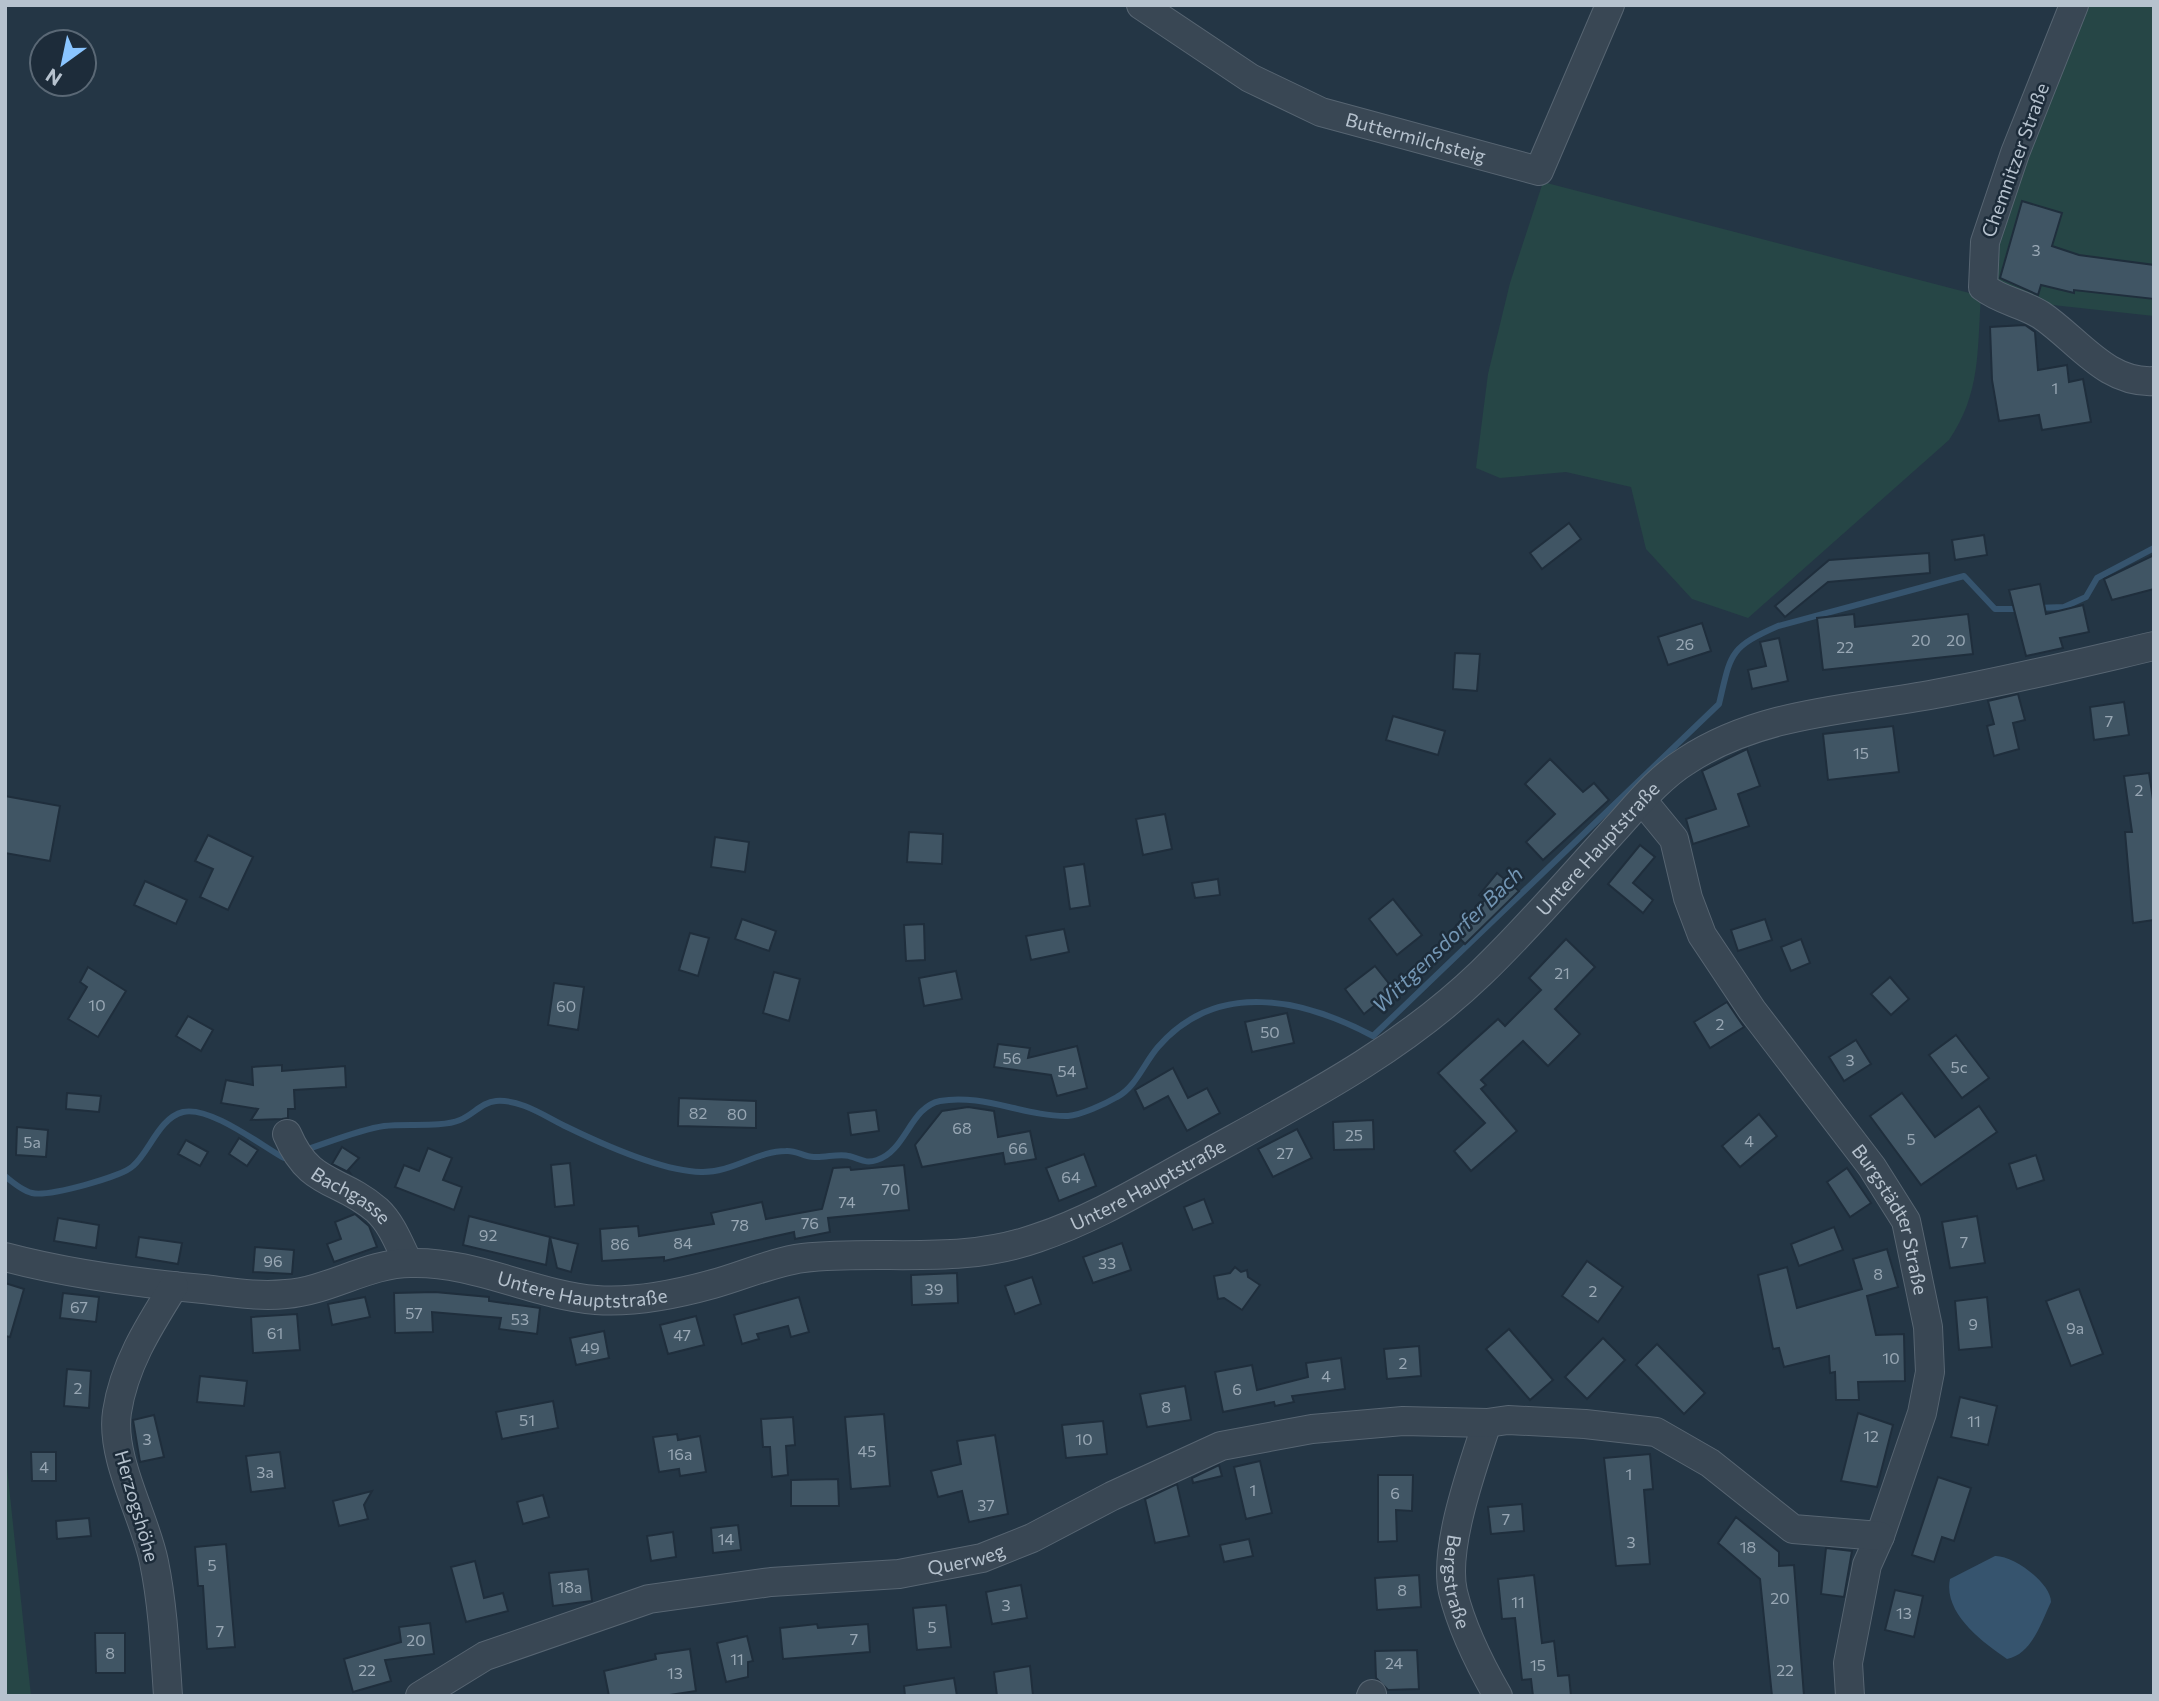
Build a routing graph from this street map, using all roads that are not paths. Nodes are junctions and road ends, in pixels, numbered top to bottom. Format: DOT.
graph roads {
  1 [pos="1142,5"];
  2 [pos="1610,5"];
  3 [pos="2074,5"];
  4 [pos="2154,382"];
  5 [pos="2154,646"];
  6 [pos="1642,800"];
  7 [pos="293,1148"];
  8 [pos="5,1257"];
  9 [pos="408,1262"];
  10 [pos="174,1286"];
  11 [pos="1498,1421"];
  12 [pos="1880,1536"];
  13 [pos="168,1696"];
  14 [pos="420,1696"];
  15 [pos="1498,1696"];
  16 [pos="1850,1696"];
  1 -- 2 [label="street, Buttermilchsteig"];
  3 -- 4 [label="street, Chemnitzer Straße"];
  5 -- 6 [label="street, Untere Hauptstraße"];
  6 -- 9 [label="street, Untere Hauptstraße"];
  6 -- 12 [label="street, Burgstädter Straße"];
  7 -- 9 [label="street, Bachgasse"];
  8 -- 10 [label="street, Untere Hauptstraße"];
  9 -- 10 [label="street, Untere Hauptstraße"];
  10 -- 13 [label="street, Herzogshöhe"];
  11 -- 12 [label="street, Querweg"];
  11 -- 14 [label="street, Querweg"];
  11 -- 15 [label="street, Bergstraße"];
  12 -- 16 [label="street, Burgstädter Straße"];
}
